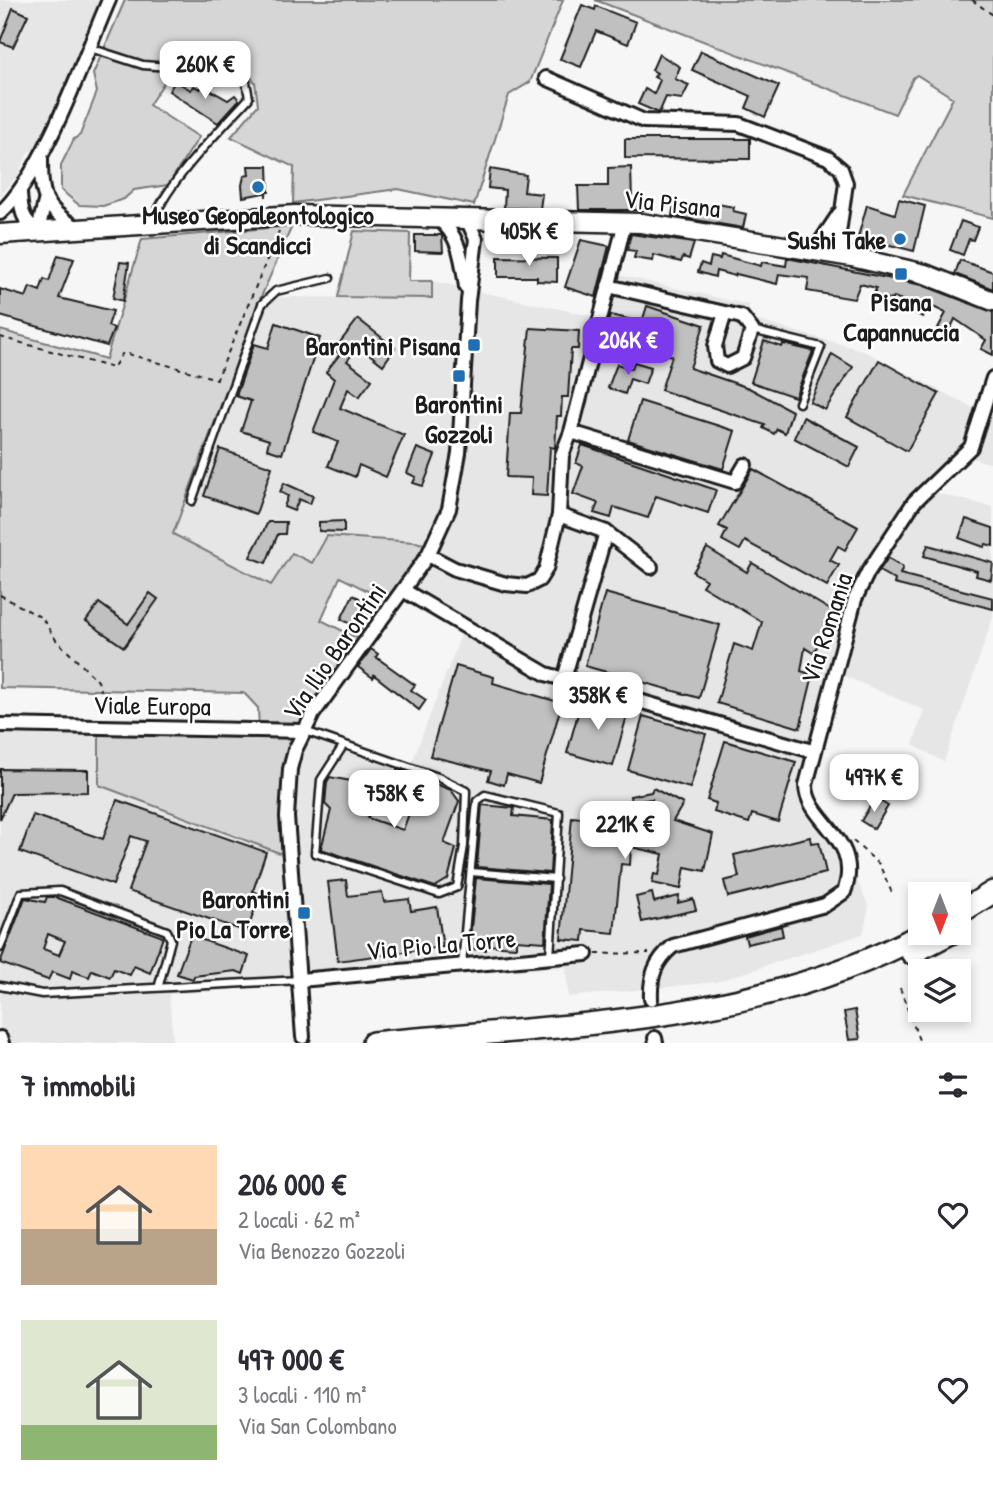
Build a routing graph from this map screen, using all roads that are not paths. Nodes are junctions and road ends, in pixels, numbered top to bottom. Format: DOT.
graph roads {
  1 [pos="109,0"];
  2 [pos="88,47"];
  3 [pos="546,78"];
  4 [pos="41,155"];
  5 [pos="20,193"];
  6 [pos="46,202"];
  7 [pos="841,211"];
  8 [pos="0,213"];
  9 [pos="437,218"];
  10 [pos="467,219"];
  11 [pos="494,221"];
  12 [pos="154,222"];
  13 [pos="76,227"];
  14 [pos="38,230"];
  15 [pos="623,230"];
  16 [pos="0,234"];
  17 [pos="476,239"];
  18 [pos="458,242"];
  19 [pos="815,250"];
  20 [pos="841,254"];
  21 [pos="330,278"];
  22 [pos="608,286"];
  23 [pos="468,301"];
  24 [pos="993,301"];
  25 [pos="725,313"];
  26 [pos="752,330"];
  27 [pos="993,378"];
  28 [pos="799,402"];
  29 [pos="571,432"];
  30 [pos="745,465"];
  31 [pos="192,501"];
  32 [pos="559,515"];
  33 [pos="606,533"];
  34 [pos="428,555"];
  35 [pos="651,566"];
  36 [pos="403,590"];
  37 [pos="564,679"];
  38 [pos="0,725"];
  39 [pos="303,731"];
  40 [pos="343,746"];
  41 [pos="812,751"];
  42 [pos="471,872"];
  43 [pos="556,879"];
  44 [pos="993,892"];
  45 [pos="971,906"];
  46 [pos="993,907"];
  47 [pos="971,921"];
  48 [pos="908,940"];
  49 [pos="925,945"];
  50 [pos="0,948"];
  51 [pos="586,954"];
  52 [pos="550,957"];
  53 [pos="462,965"];
  54 [pos="300,980"];
  55 [pos="159,985"];
  56 [pos="0,986"];
  57 [pos="650,999"];
  58 [pos="303,1037"];
  59 [pos="0,1038"];
  60 [pos="2,1043"];
  61 [pos="373,1043"];
  62 [pos="502,1043"];
  1 -- 2 [label="street"];
  2 -- 4 [label="street"];
  2 -- 12 [label="lane"];
  3 -- 7 [label="street"];
  4 -- 5 [label="street"];
  4 -- 6 [label="street"];
  5 -- 8 [label="street"];
  5 -- 14 [label="street"];
  6 -- 13 [label="street"];
  6 -- 14 [label="street"];
  7 -- 19 [label="street"];
  7 -- 20 [label="street"];
  9 -- 10 [label="main road, Via Pisana"];
  9 -- 12 [label="main road, Via Pisana"];
  9 -- 18 [label="street"];
  10 -- 11 [label="main road, Via Pisana"];
  10 -- 17 [label="street"];
  10 -- 18 [label="street"];
  11 -- 17 [label="street"];
  11 -- 19 [label="main road, Via Pisana"];
  12 -- 13 [label="main road, Via Pisana"];
  13 -- 14 [label="main road, Via Pisana"];
  14 -- 16 [label="main road, Via Pisana"];
  15 -- 22 [label="street"];
  17 -- 23 [label="street, Via Ilio Barontini"];
  18 -- 23 [label="street, Via Ilio Barontini"];
  19 -- 20 [label="main road, Via Pisana"];
  20 -- 24 [label="main road, Via Pisana"];
  21 -- 31 [label="lane"];
  22 -- 25 [label="street"];
  22 -- 29 [label="street"];
  23 -- 34 [label="street, Via Ilio Barontini"];
  25 -- 26 [label="street"];
  25 -- 26 [label="street"];
  26 -- 28 [label="lane"];
  27 -- 41 [label="street, Via Romania"];
  29 -- 30 [label="street"];
  29 -- 32 [label="street"];
  32 -- 33 [label="street"];
  32 -- 34 [label="street"];
  33 -- 35 [label="street"];
  33 -- 37 [label="street"];
  34 -- 36 [label="street, Via Ilio Barontini"];
  36 -- 37 [label="street"];
  36 -- 39 [label="street, Via Ilio Barontini"];
  37 -- 41 [label="street"];
  38 -- 39 [label="street, Viale Europa"];
  39 -- 40 [label="lane"];
  39 -- 54 [label="street, Via Ilio Barontini"];
  40 -- 40 [label="lane"];
  41 -- 57 [label="street, Via Romania"];
  42 -- 43 [label="lane"];
  42 -- 43 [label="lane"];
  42 -- 53 [label="lane"];
  43 -- 52 [label="lane"];
  44 -- 45 [label="highway"];
  46 -- 47 [label="highway"];
  48 -- 61 [label="highway"];
  49 -- 62 [label="highway"];
  50 -- 55 [label="lane"];
  51 -- 52 [label="street, Via Pio La Torre"];
  52 -- 53 [label="street, Via Pio La Torre"];
  53 -- 54 [label="street, Via Pio La Torre"];
  54 -- 55 [label="lane"];
  54 -- 58 [label="street, Via Ilio Barontini"];
  55 -- 56 [label="lane"];
  59 -- 60 [label="street"];
}
